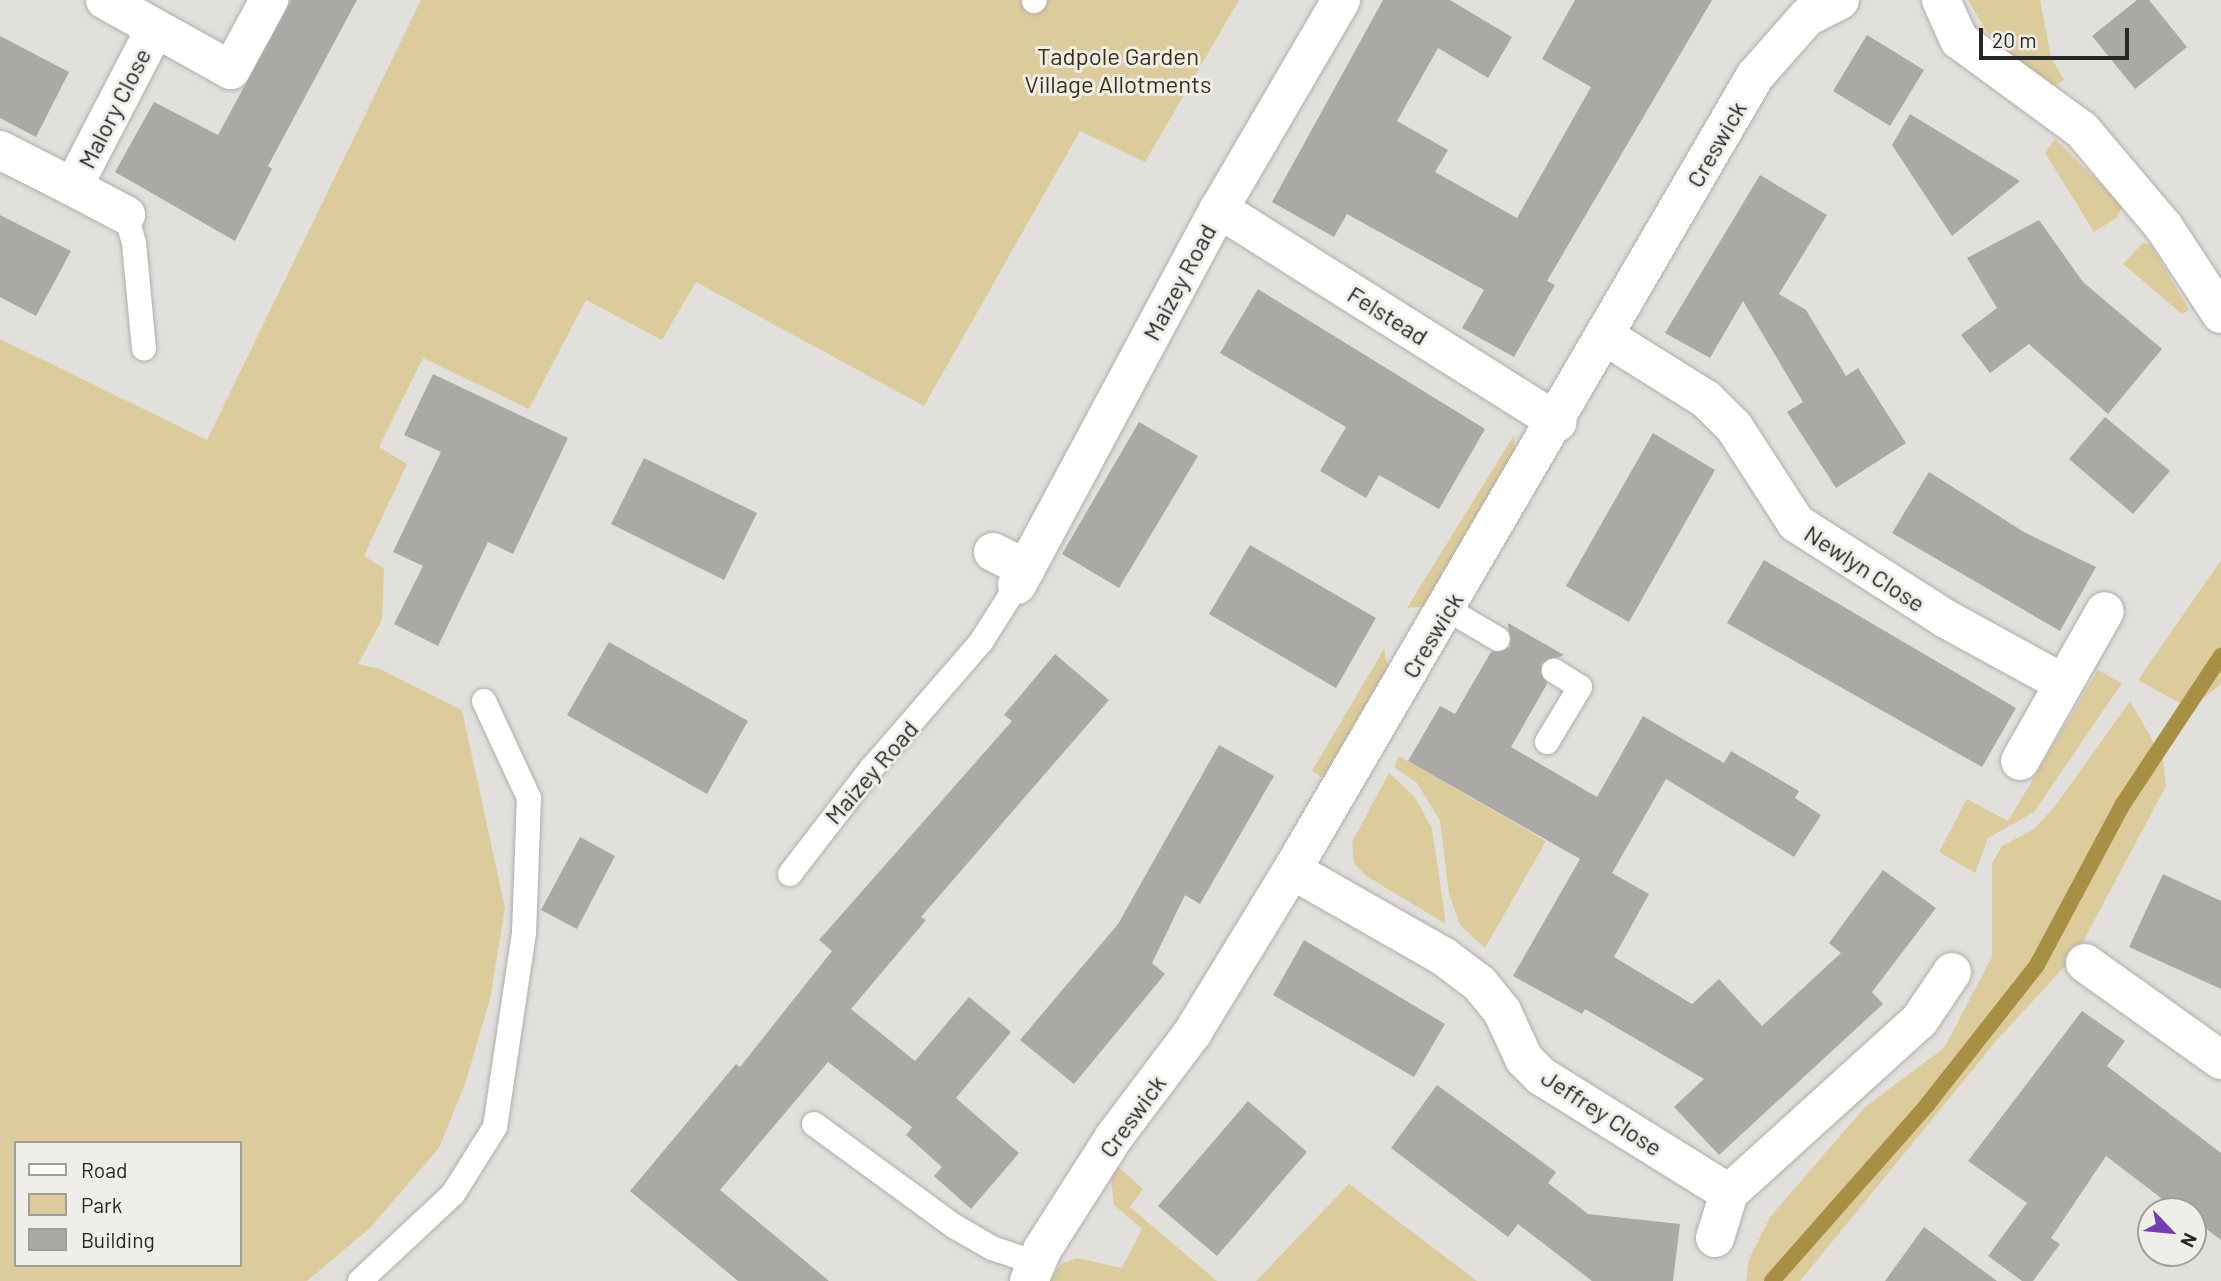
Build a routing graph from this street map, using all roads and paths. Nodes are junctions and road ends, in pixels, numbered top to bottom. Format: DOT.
graph roads {
  1 [pos="105,0"];
  2 [pos="269,0"];
  3 [pos="1341,0"];
  4 [pos="1840,0"];
  5 [pos="1941,0"];
  6 [pos="155,29"];
  7 [pos="0,150"];
  8 [pos="73,187"];
  9 [pos="1219,209"];
  10 [pos="127,215"];
  11 [pos="2221,314"];
  12 [pos="1605,336"];
  13 [pos="144,349"];
  14 [pos="1557,422"];
  15 [pos="1012,569"];
  16 [pos="1447,609"];
  17 [pos="2105,611"];
  18 [pos="1498,639"];
  19 [pos="1554,671"];
  20 [pos="2063,683"];
  21 [pos="484,701"];
  22 [pos="1547,742"];
  23 [pos="2020,761"];
  24 [pos="1292,870"];
  25 [pos="790,874"];
  26 [pos="2085,962"];
  27 [pos="1952,972"];
  28 [pos="2221,1060"];
  29 [pos="814,1124"];
  30 [pos="1729,1193"];
  31 [pos="1715,1238"];
  32 [pos="1032,1272"];
  33 [pos="360,1281"];
  1 -- 6 [label="street, Malory Close"];
  2 -- 6 [label="street, Malory Close"];
  3 -- 9 [label="street, Maizey Road"];
  4 -- 12 [label="street, Creswick"];
  5 -- 11 [label="street"];
  6 -- 8 [label="street, Malory Close"];
  7 -- 8 [label="street, Malory Close"];
  8 -- 10 [label="street, Malory Close"];
  9 -- 14 [label="street, Felstead"];
  9 -- 15 [label="street, Maizey Road"];
  10 -- 13 [label="lane, Malory Close"];
  12 -- 14 [label="street, Creswick"];
  12 -- 20 [label="street, Newlyn Close"];
  14 -- 16 [label="street, Creswick"];
  15 -- 25 [label="lane, Maizey Road"];
  16 -- 18 [label="lane"];
  16 -- 24 [label="street, Creswick"];
  17 -- 20 [label="street"];
  19 -- 22 [label="lane"];
  20 -- 23 [label="street"];
  21 -- 33 [label="lane"];
  24 -- 30 [label="street, Jeffrey Close"];
  24 -- 32 [label="street, Creswick"];
  26 -- 28 [label="street"];
  27 -- 30 [label="street"];
  29 -- 32 [label="lane"];
  30 -- 31 [label="street"];
}
